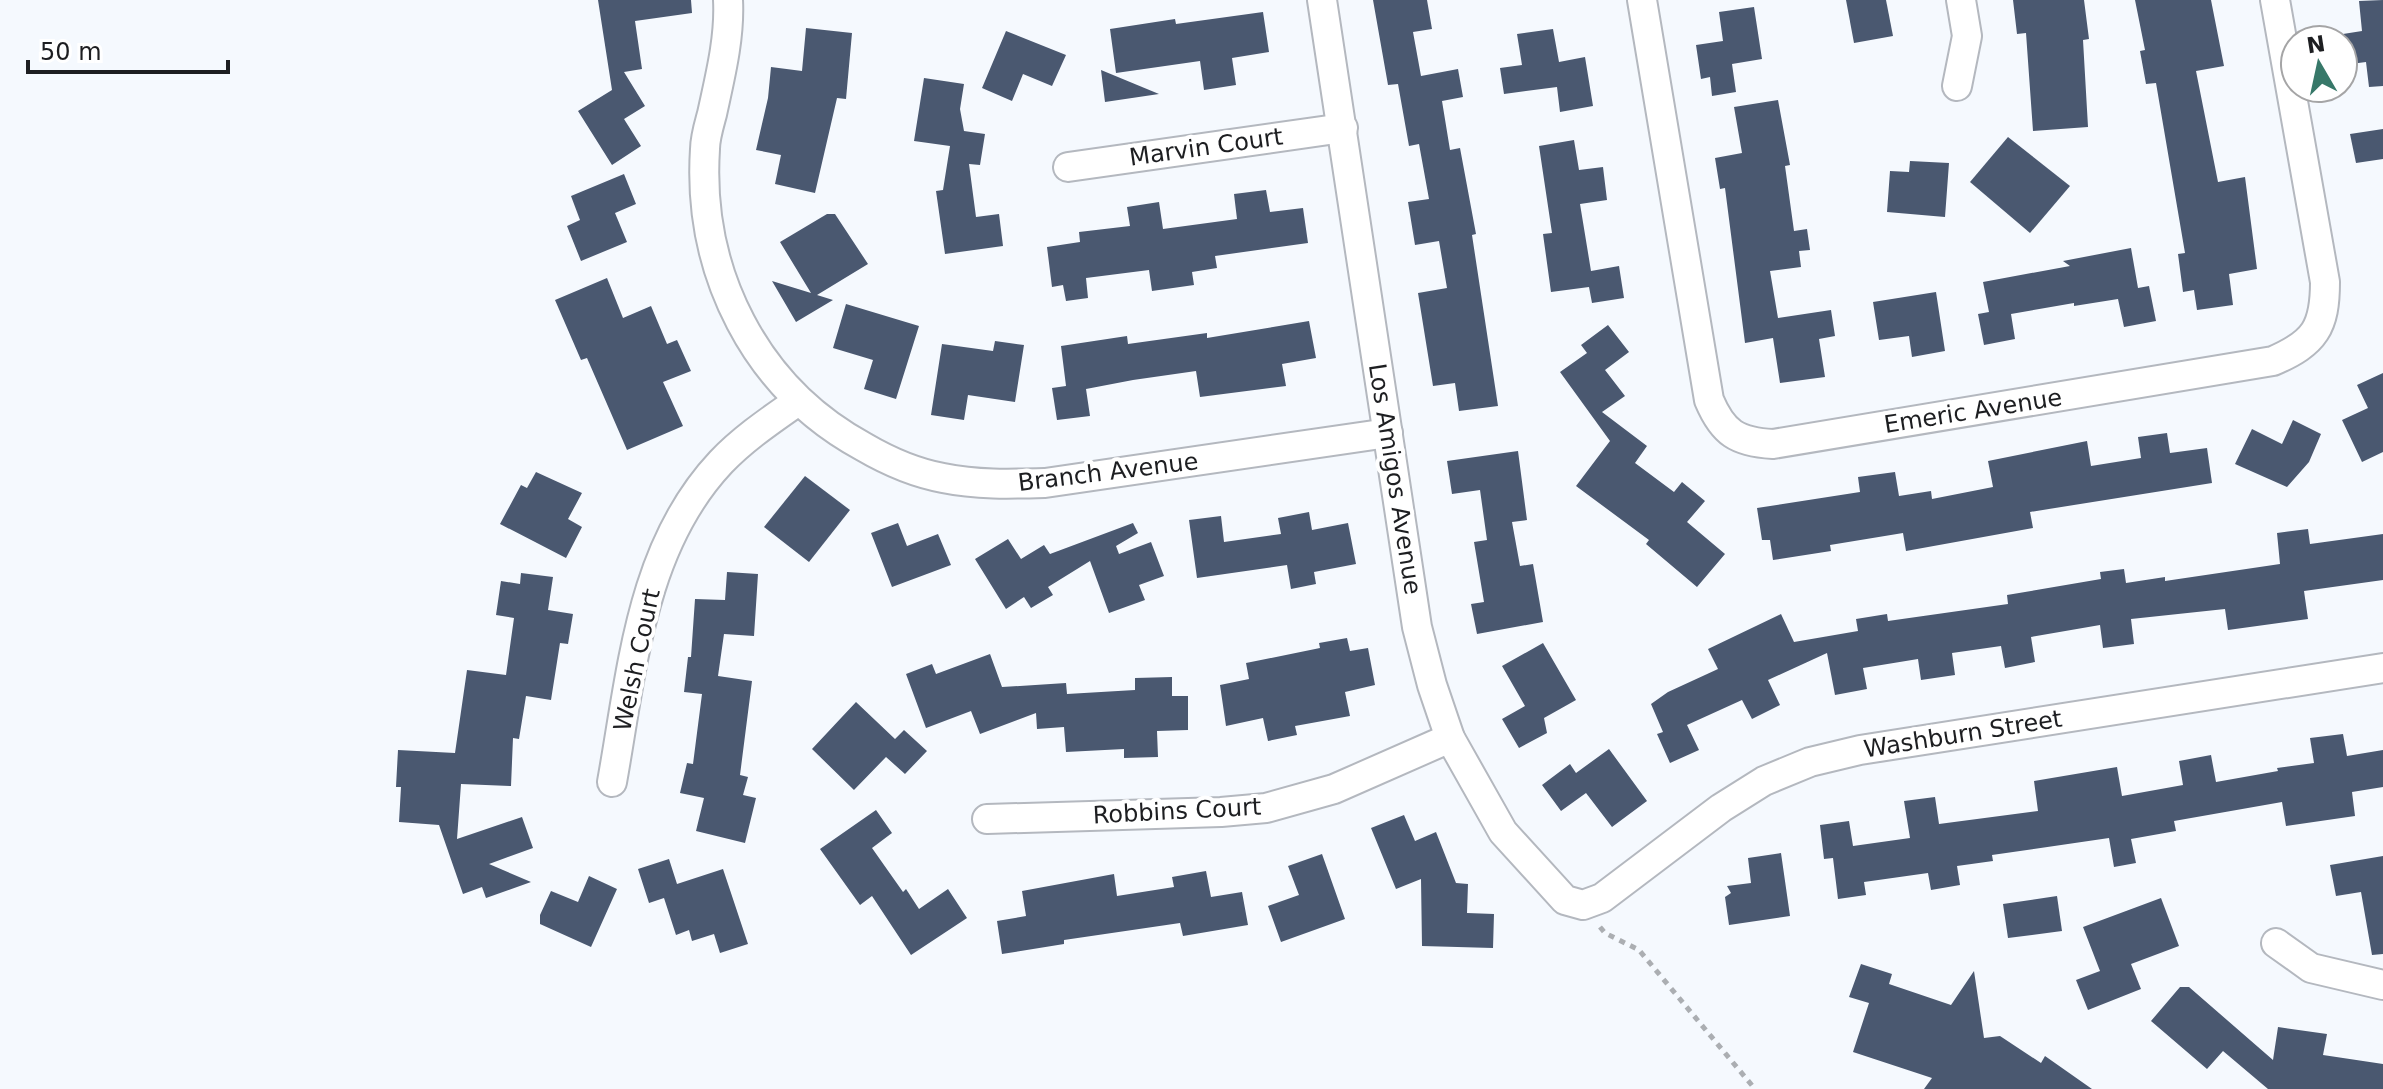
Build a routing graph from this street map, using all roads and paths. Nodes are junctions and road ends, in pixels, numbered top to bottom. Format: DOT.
graph roads {
  1 [pos="728,0"];
  2 [pos="1322,0"];
  3 [pos="1642,0"];
  4 [pos="1961,0"];
  5 [pos="2275,0"];
  6 [pos="1957,86"];
  7 [pos="1343,128"];
  8 [pos="1068,167"];
  9 [pos="798,401"];
  10 [pos="1388,433"];
  11 [pos="2383,668"];
  12 [pos="1450,738"];
  13 [pos="612,782"];
  14 [pos="987,819"];
  15 [pos="1583,905"];
  16 [pos="2276,943"];
  17 [pos="2383,985"];
  18 [pos="1755,1089"];
  1 -- 9 [label="street, Branch Avenue"];
  2 -- 7 [label="street, Los Amigos Avenue"];
  3 -- 5 [label="street, Emeric Avenue"];
  4 -- 6 [label="street"];
  7 -- 8 [label="street, Marvin Court"];
  7 -- 10 [label="street, Los Amigos Avenue"];
  9 -- 10 [label="street, Branch Avenue"];
  9 -- 13 [label="street, Welsh Court"];
  10 -- 12 [label="street, Los Amigos Avenue"];
  11 -- 15 [label="street, Washburn Street"];
  12 -- 14 [label="street, Robbins Court"];
  12 -- 15 [label="street, Los Amigos Avenue"];
  15 -- 18 [label="path"];
  16 -- 17 [label="street"];
}
